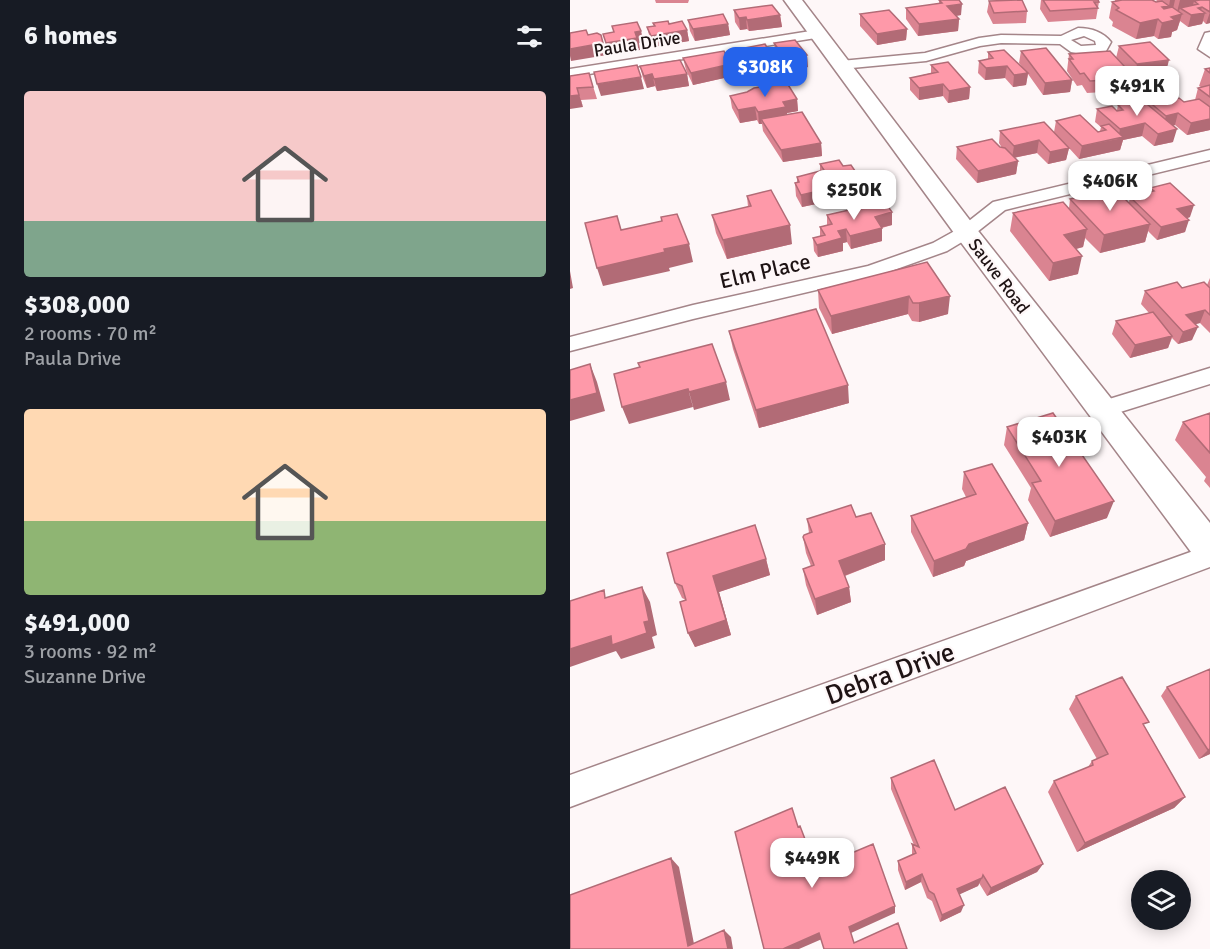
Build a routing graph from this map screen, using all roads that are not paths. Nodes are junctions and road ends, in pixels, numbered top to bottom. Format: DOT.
graph roads {
  1 [pos="793,0"];
  2 [pos="817,34"];
  3 [pos="1064,40"];
  4 [pos="841,65"];
  5 [pos="570,73"];
  6 [pos="1210,155"];
  7 [pos="966,232"];
  8 [pos="570,344"];
  9 [pos="1210,376"];
  10 [pos="1101,410"];
  11 [pos="1210,549"];
  12 [pos="1210,556"];
  13 [pos="570,791"];
  1 -- 2 [label="street, Sauve Road"];
  2 -- 4 [label="street, Sauve Road"];
  2 -- 5 [label="street, Paula Drive"];
  3 -- 4 [label="street"];
  4 -- 7 [label="street, Sauve Road"];
  6 -- 7 [label="street, Elm Place"];
  7 -- 8 [label="street, Elm Place"];
  7 -- 10 [label="street, Sauve Road"];
  9 -- 10 [label="street"];
  10 -- 11 [label="street, Sauve Road"];
  12 -- 13 [label="street, Debra Drive"];
}
